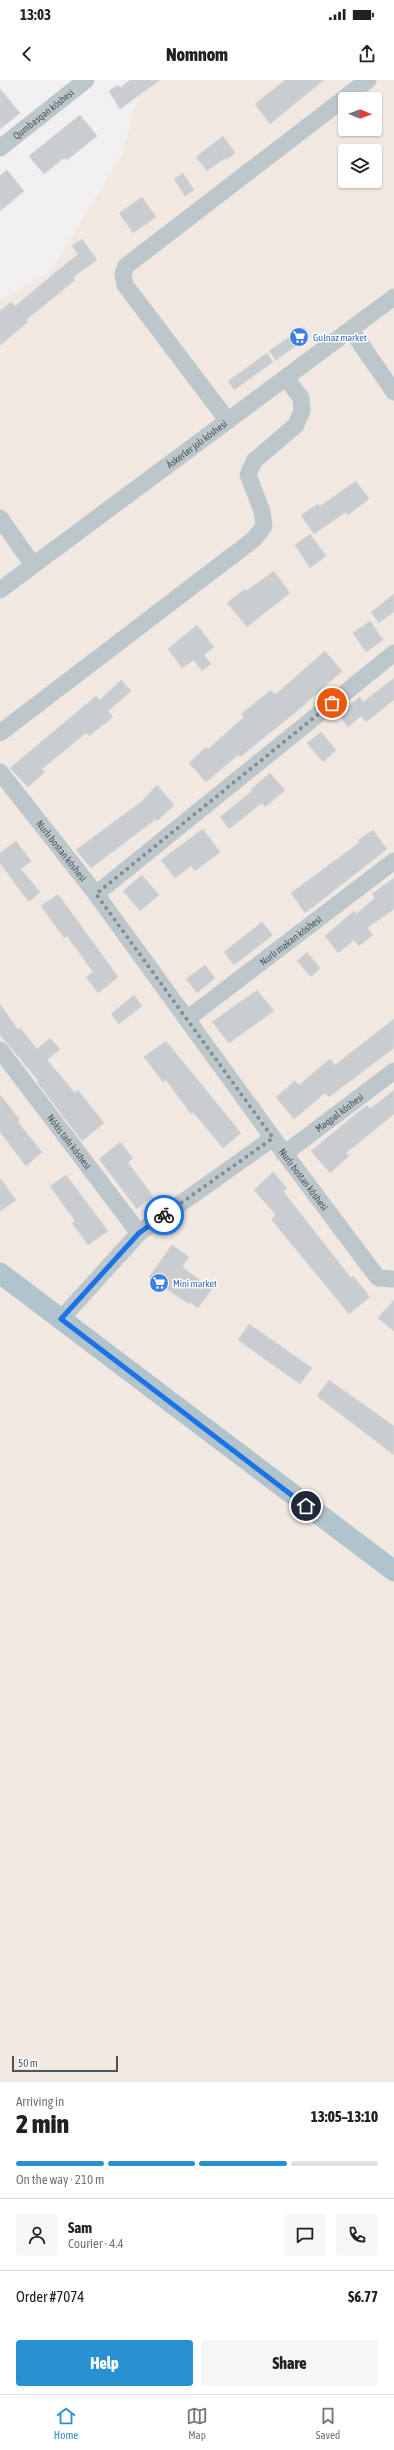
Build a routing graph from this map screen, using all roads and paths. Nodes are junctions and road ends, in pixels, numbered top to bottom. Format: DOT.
graph roads {
  1 [pos="86,80"];
  2 [pos="368,80"];
  3 [pos="0,148"];
  4 [pos="394,297"];
  5 [pos="351,330"];
  6 [pos="286,378"];
  7 [pos="394,392"];
  8 [pos="228,421"];
  9 [pos="0,518"];
  10 [pos="33,564"];
  11 [pos="0,590"];
  12 [pos="394,653"];
  13 [pos="0,733"];
  14 [pos="0,772"];
  15 [pos="394,861"];
  16 [pos="96,894"];
  17 [pos="187,1019"];
  18 [pos="0,1050"];
  19 [pos="394,1071"];
  20 [pos="273,1138"];
  21 [pos="284,1154"];
  22 [pos="139,1233"];
  23 [pos="0,1273"];
  24 [pos="386,1278"];
  25 [pos="61,1319"];
  26 [pos="394,1571"];
  1 -- 3 [label="street, Qumbasqan kóshesi"];
  2 -- 8 [label="street"];
  4 -- 5 [label="street, Áskerler jolı kóshesi"];
  5 -- 6 [label="street, Áskerler jolı kóshesi"];
  5 -- 7 [label="street"];
  6 -- 8 [label="street, Áskerler jolı kóshesi"];
  6 -- 13 [label="street"];
  8 -- 10 [label="street, Áskerler jolı kóshesi"];
  9 -- 10 [label="street"];
  10 -- 11 [label="street, Áskerler jolı kóshesi"];
  12 -- 16 [label="street"];
  14 -- 16 [label="street, Nurlı bostan kóshesi"];
  15 -- 17 [label="street, Nurlı makan kóshesi"];
  16 -- 17 [label="street, Nurlı bostan kóshesi"];
  17 -- 20 [label="street, Nurlı bostan kóshesi"];
  18 -- 22 [label="street, Nókis tańı kóshesi"];
  19 -- 21 [label="street, Maqpal kóshesi"];
  20 -- 21 [label="street, Nurlı bostan kóshesi"];
  20 -- 22 [label="street"];
  21 -- 24 [label="street, Nurlı bostan kóshesi"];
  22 -- 25 [label="street"];
  23 -- 25 [label="main road"];
  25 -- 26 [label="main road"];
}
